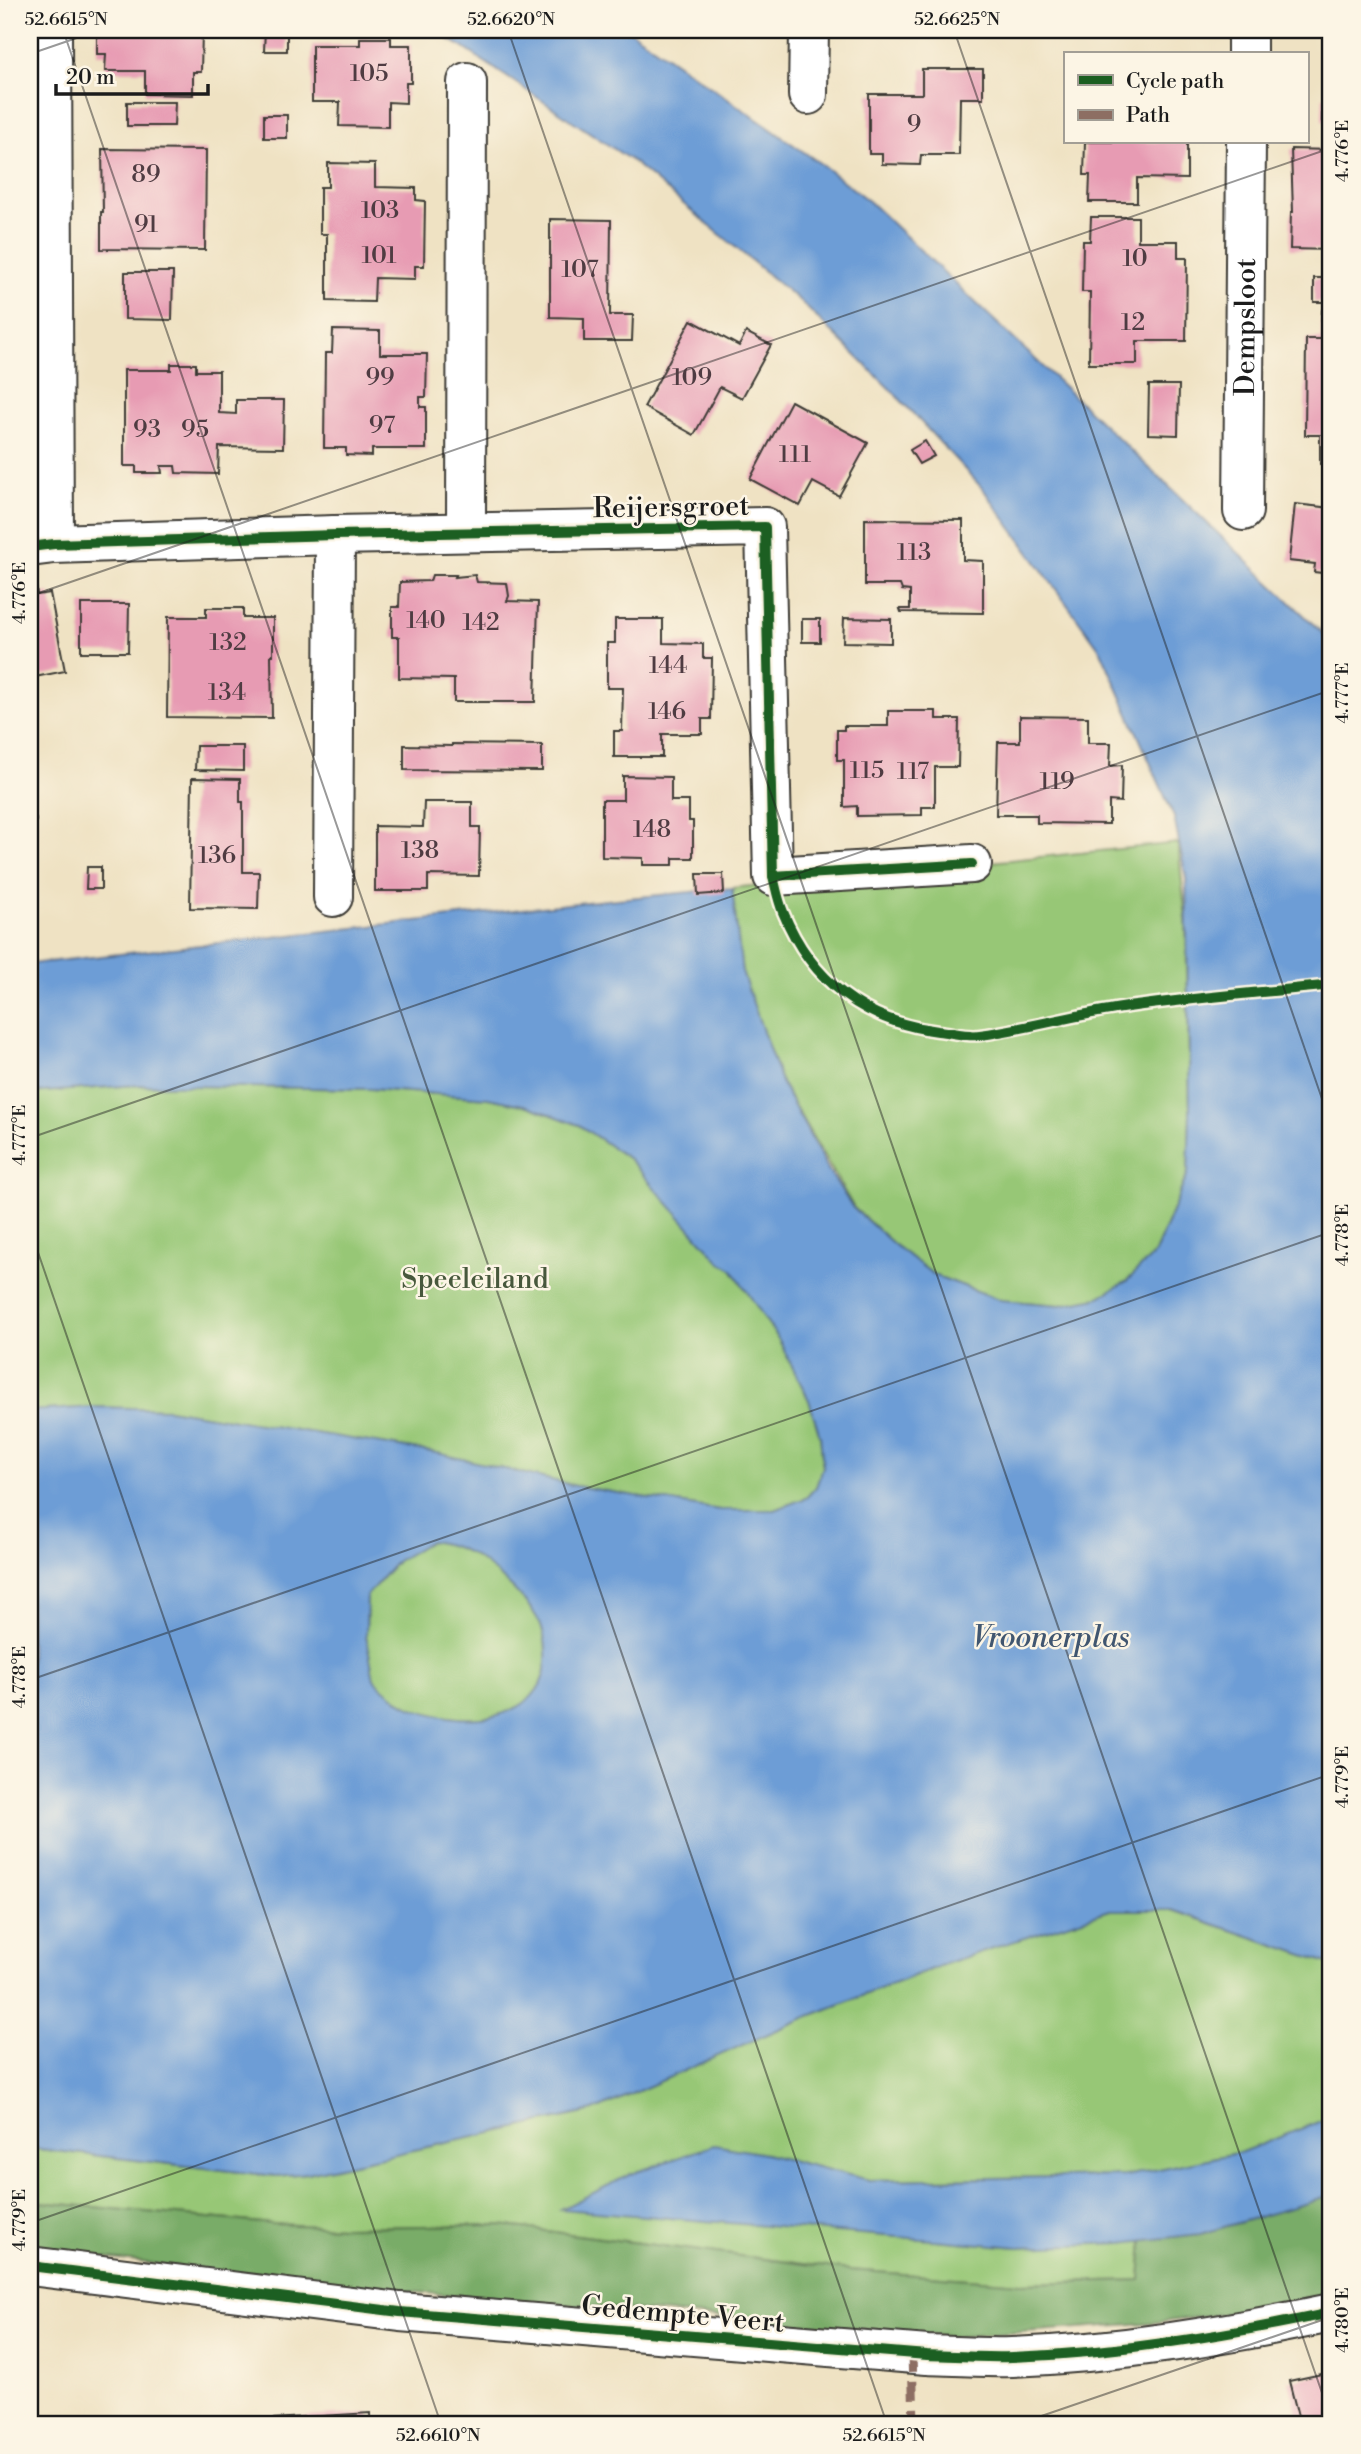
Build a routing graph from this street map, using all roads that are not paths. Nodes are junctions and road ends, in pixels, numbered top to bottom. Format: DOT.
graph roads {
  1 [pos="52,30"];
  2 [pos="809,30"];
  3 [pos="1247,30"];
  4 [pos="1247,52"];
  5 [pos="467,82"];
  6 [pos="808,95"];
  7 [pos="1246,144"];
  8 [pos="1243,511"];
  9 [pos="466,532"];
  10 [pos="335,535"];
  11 [pos="42,546"];
  12 [pos="972,864"];
  13 [pos="333,897"];
  14 [pos="30,2266"];
  15 [pos="1331,2313"];
  1 -- 11 [label="street, Reijersgroet"];
  2 -- 6 [label="street"];
  3 -- 4 [label="street"];
  5 -- 9 [label="street"];
  7 -- 8 [label="street, Dempsloot"];
  9 -- 10 [label="street, Reijersgroet"];
  9 -- 12 [label="street, Reijersgroet"];
  10 -- 11 [label="street, Reijersgroet"];
  10 -- 13 [label="street"];
  14 -- 15 [label="street, Gedempte Veert"];
}
